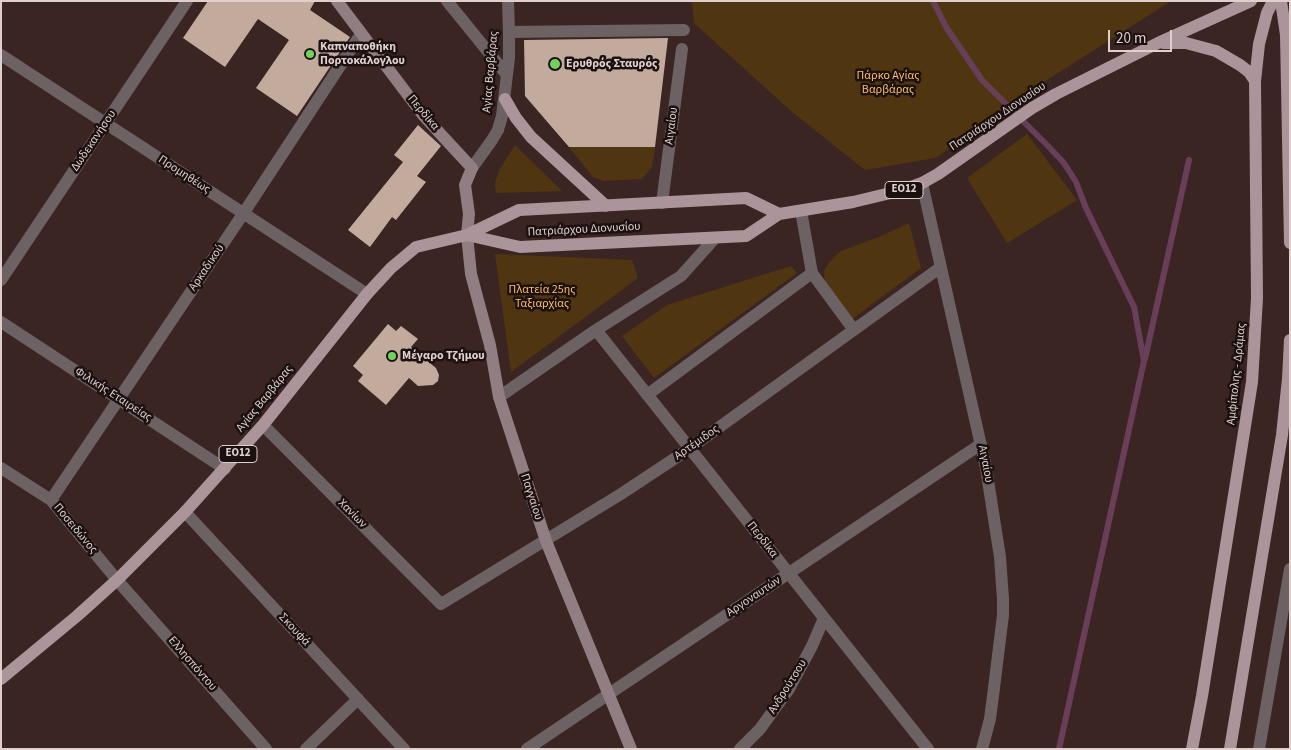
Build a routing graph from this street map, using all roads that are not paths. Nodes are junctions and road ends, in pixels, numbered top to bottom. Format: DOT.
graph roads {
  1 [pos="187,1"];
  2 [pos="336,1"];
  3 [pos="447,1"];
  4 [pos="508,1"];
  5 [pos="1251,1"];
  6 [pos="1273,1"];
  7 [pos="1281,1"];
  8 [pos="684,30"];
  9 [pos="510,32"];
  10 [pos="361,34"];
  11 [pos="1158,43"];
  12 [pos="682,49"];
  13 [pos="1,55"];
  14 [pos="1290,55"];
  15 [pos="1286,70"];
  16 [pos="507,75"];
  17 [pos="1255,81"];
  18 [pos="505,99"];
  19 [pos="106,124"];
  20 [pos="472,168"];
  21 [pos="922,183"];
  22 [pos="1289,195"];
  23 [pos="662,203"];
  24 [pos="606,206"];
  25 [pos="801,211"];
  26 [pos="244,214"];
  27 [pos="779,214"];
  28 [pos="467,235"];
  29 [pos="715,238"];
  30 [pos="1290,243"];
  31 [pos="941,267"];
  32 [pos="812,273"];
  33 [pos="1,280"];
  34 [pos="367,294"];
  35 [pos="1,322"];
  36 [pos="596,330"];
  37 [pos="854,330"];
  38 [pos="1290,340"];
  39 [pos="647,396"];
  40 [pos="499,397"];
  41 [pos="119,399"];
  42 [pos="263,425"];
  43 [pos="981,444"];
  44 [pos="690,449"];
  45 [pos="1,468"];
  46 [pos="225,468"];
  47 [pos="51,500"];
  48 [pos="185,512"];
  49 [pos="546,541"];
  50 [pos="1290,569"];
  51 [pos="788,574"];
  52 [pos="117,580"];
  53 [pos="441,604"];
  54 [pos="824,618"];
  55 [pos="1,679"];
  56 [pos="608,694"];
  57 [pos="358,699"];
  58 [pos="266,749"];
  59 [pos="306,749"];
  60 [pos="404,749"];
  61 [pos="527,749"];
  62 [pos="631,749"];
  63 [pos="740,749"];
  64 [pos="928,749"];
  65 [pos="982,749"];
  66 [pos="1192,749"];
  67 [pos="1230,749"];
  68 [pos="1259,749"];
  1 -- 19 [label="street, Δωδεκανήσου"];
  2 -- 10 [label="main road, Περδίκα"];
  3 -- 16 [label="street"];
  4 -- 9 [label="street, Αγίας Βαρβάρας"];
  5 -- 11 [label="main road, Πατριάρχου Διονυσίου / ΕΟ12"];
  6 -- 17 [label="main road, Αμφίπολης - Δράμας"];
  7 -- 15 [label="main road"];
  8 -- 9 [label="street"];
  9 -- 16 [label="street, Αγίας Βαρβάρας"];
  10 -- 20 [label="main road, Περδίκα"];
  10 -- 26 [label="street, Αρκαδικού"];
  11 -- 17 [label="main road"];
  11 -- 21 [label="main road, Πατριάρχου Διονυσίου / ΕΟ12"];
  12 -- 23 [label="street, Αιγαίου"];
  13 -- 19 [label="street, Προμηθέως"];
  14 -- 15 [label="main road"];
  15 -- 22 [label="main road"];
  16 -- 18 [label="street, Αγίας Βαρβάρας"];
  17 -- 66 [label="main road, Αμφίπολης - Δράμας"];
  18 -- 20 [label="street, Αγίας Βαρβάρας"];
  18 -- 24 [label="main road"];
  19 -- 26 [label="street, Προμηθέως"];
  19 -- 33 [label="street, Δωδεκανήσου"];
  20 -- 28 [label="main road"];
  21 -- 25 [label="main road, Πατριάρχου Διονυσίου / ΕΟ12"];
  21 -- 31 [label="street, Αιγαίου"];
  22 -- 30 [label="main road"];
  23 -- 24 [label="main road, Πατριάρχου Διονυσίου / ΕΟ12"];
  23 -- 27 [label="main road, Πατριάρχου Διονυσίου / ΕΟ12"];
  24 -- 28 [label="main road, Πατριάρχου Διονυσίου / ΕΟ12"];
  25 -- 27 [label="main road, Πατριάρχου Διονυσίου / ΕΟ12"];
  25 -- 32 [label="street"];
  26 -- 34 [label="street, Προμηθέως"];
  26 -- 41 [label="street, Αρκαδικού"];
  27 -- 29 [label="main road, Πατριάρχου Διονυσίου / ΕΟ12"];
  28 -- 29 [label="main road, Πατριάρχου Διονυσίου / ΕΟ12"];
  28 -- 34 [label="main road, Αγίας Βαρβάρας / ΕΟ12"];
  28 -- 40 [label="main road, Παγγαίου"];
  29 -- 36 [label="street"];
  31 -- 37 [label="street, Αρτέμιδος"];
  31 -- 43 [label="street, Αιγαίου"];
  32 -- 37 [label="street"];
  32 -- 39 [label="street"];
  34 -- 42 [label="main road, Αγίας Βαρβάρας / ΕΟ12"];
  35 -- 41 [label="street, Φιλικής Εταιρείας"];
  36 -- 39 [label="street, Περδίκα"];
  36 -- 40 [label="street"];
  37 -- 44 [label="street, Αρτέμιδος"];
  38 -- 67 [label="main road"];
  39 -- 44 [label="street, Περδίκα"];
  40 -- 49 [label="main road, Παγγαίου"];
  41 -- 46 [label="street, Φιλικής Εταιρείας"];
  41 -- 47 [label="street, Αρκαδικού"];
  42 -- 46 [label="main road, Αγίας Βαρβάρας / ΕΟ12"];
  42 -- 53 [label="street, Χανίων"];
  43 -- 51 [label="street, Αργοναυτών"];
  43 -- 65 [label="street, Αιγαίου"];
  44 -- 49 [label="street, Αρτέμιδος"];
  44 -- 51 [label="street, Περδίκα"];
  45 -- 47 [label="street, Ποσειδώνος"];
  46 -- 48 [label="main road, Αγίας Βαρβάρας / ΕΟ12"];
  47 -- 52 [label="street, Ποσειδώνος"];
  48 -- 52 [label="main road, Αγίας Βαρβάρας / ΕΟ12"];
  48 -- 57 [label="street, Σκουφά"];
  49 -- 53 [label="street, Αρτέμιδος"];
  49 -- 56 [label="main road, Παγγαίου"];
  50 -- 68 [label="street"];
  51 -- 54 [label="street, Περδίκα"];
  51 -- 56 [label="street, Αργοναυτών"];
  52 -- 55 [label="main road, Αγίας Βαρβάρας / ΕΟ12"];
  52 -- 58 [label="street, Ελλησπόντου"];
  54 -- 63 [label="street, Ανδρούτσου"];
  54 -- 64 [label="street, Περδίκα"];
  56 -- 61 [label="street, Αργοναυτών"];
  56 -- 62 [label="main road, Παγγαίου"];
  57 -- 59 [label="street"];
  57 -- 60 [label="street, Σκουφά"];
}
